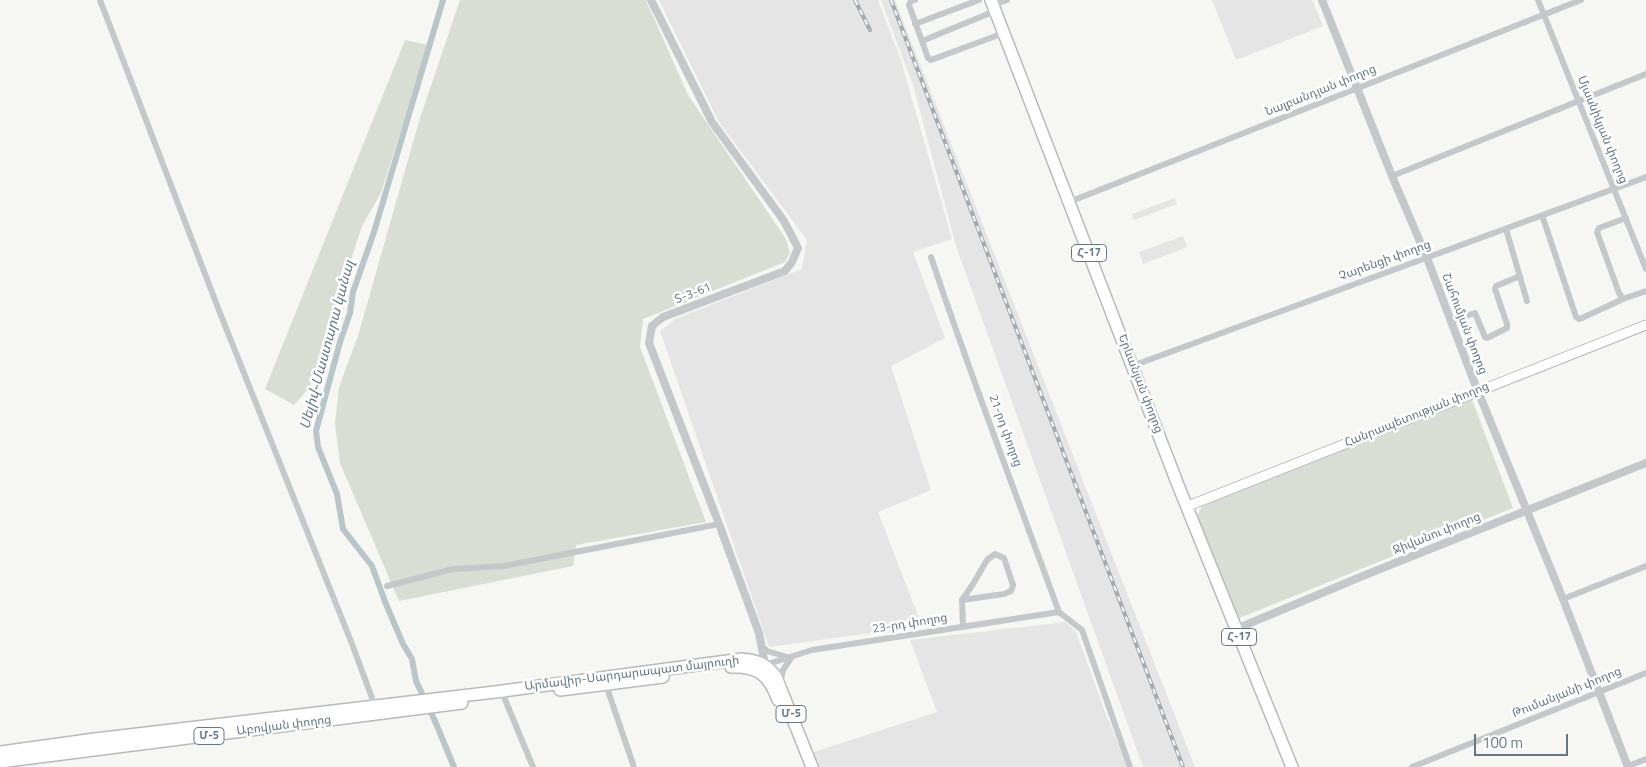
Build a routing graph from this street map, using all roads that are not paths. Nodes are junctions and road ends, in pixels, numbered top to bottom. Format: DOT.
graph roads {
  1 [pos="100,0"];
  2 [pos="651,0"];
  3 [pos="915,0"];
  4 [pos="979,0"];
  5 [pos="1007,0"];
  6 [pos="1322,0"];
  7 [pos="1538,0"];
  8 [pos="1581,0"];
  9 [pos="993,6"];
  10 [pos="1543,14"];
  11 [pos="915,24"];
  12 [pos="1004,33"];
  13 [pos="922,41"];
  14 [pos="1646,74"];
  15 [pos="1357,89"];
  16 [pos="1578,100"];
  17 [pos="1392,176"];
  18 [pos="1646,177"];
  19 [pos="1614,188"];
  20 [pos="1069,202"];
  21 [pos="1542,215"];
  22 [pos="1626,218"];
  23 [pos="1506,229"];
  24 [pos="932,258"];
  25 [pos="1427,258"];
  26 [pos="1646,269"];
  27 [pos="1520,276"];
  28 [pos="1646,291"];
  29 [pos="1623,299"];
  30 [pos="1527,301"];
  31 [pos="1451,321"];
  32 [pos="1646,325"];
  33 [pos="1132,366"];
  34 [pos="1478,391"];
  35 [pos="1646,463"];
  36 [pos="1188,506"];
  37 [pos="1527,510"];
  38 [pos="719,524"];
  39 [pos="1646,566"];
  40 [pos="387,586"];
  41 [pos="962,600"];
  42 [pos="1563,600"];
  43 [pos="1059,612"];
  44 [pos="963,627"];
  45 [pos="1236,629"];
  46 [pos="761,646"];
  47 [pos="791,658"];
  48 [pos="742,659"];
  49 [pos="763,669"];
  50 [pos="1646,673"];
  51 [pos="606,685"];
  52 [pos="780,685"];
  53 [pos="1599,692"];
  54 [pos="504,697"];
  55 [pos="441,702"];
  56 [pos="417,705"];
  57 [pos="375,706"];
  58 [pos="350,713"];
  59 [pos="0,752"];
  60 [pos="1646,759"];
  61 [pos="0,762"];
  62 [pos="533,767"];
  63 [pos="634,767"];
  64 [pos="804,767"];
  65 [pos="812,767"];
  66 [pos="1130,767"];
  67 [pos="1292,767"];
  68 [pos="1412,767"];
  69 [pos="1628,767"];
  1 -- 57 [label="street"];
  2 -- 38 [label="street, Տ-3-61 / Տ-3-61"];
  3 -- 11 [label="street"];
  4 -- 11 [label="street"];
  5 -- 9 [label="street"];
  6 -- 15 [label="street, Շահումյան փողոց"];
  7 -- 10 [label="street, Մյասնիկյան փողոց"];
  8 -- 10 [label="street, Նալբանդյան փողոց"];
  9 -- 12 [label="highway, Երևանյան փողոց / Հ-17"];
  9 -- 13 [label="street"];
  10 -- 15 [label="street, Նալբանդյան փողոց"];
  10 -- 16 [label="street, Մյասնիկյան փողոց"];
  11 -- 13 [label="street"];
  12 -- 13 [label="street"];
  12 -- 20 [label="highway, Երևանյան փողոց / Հ-17"];
  14 -- 16 [label="street"];
  15 -- 17 [label="street, Շահումյան փողոց"];
  15 -- 20 [label="street, Նալբանդյան փողոց"];
  16 -- 17 [label="street"];
  16 -- 19 [label="street, Մյասնիկյան փողոց"];
  17 -- 25 [label="street, Շահումյան փողոց"];
  18 -- 19 [label="street, Չարենցի փողոց"];
  19 -- 21 [label="street, Չարենցի փողոց"];
  19 -- 22 [label="street, Մյասնիկյան փողոց"];
  20 -- 33 [label="highway, Երևանյան փողոց / Հ-17"];
  21 -- 23 [label="street, Չարենցի փողոց"];
  21 -- 29 [label="street"];
  22 -- 26 [label="street, Մյասնիկյան փողոց"];
  22 -- 29 [label="street"];
  23 -- 25 [label="street, Չարենցի փողոց"];
  23 -- 27 [label="street"];
  24 -- 43 [label="street, 21-րդ փողոց"];
  25 -- 31 [label="street, Շահումյան փողոց"];
  25 -- 33 [label="street, Չարենցի փողոց"];
  27 -- 30 [label="street"];
  27 -- 31 [label="street"];
  28 -- 29 [label="street"];
  31 -- 34 [label="street, Շահումյան փողոց"];
  32 -- 34 [label="main road, Հանրապետության փողոց"];
  33 -- 36 [label="highway, Երևանյան փողոց / Հ-17"];
  34 -- 36 [label="main road, Հանրապետության փողոց"];
  34 -- 37 [label="street, Շահումյան փողոց"];
  35 -- 37 [label="street, Ջիվանու փողոց"];
  36 -- 45 [label="highway, Երևանյան փողոց / Հ-17"];
  37 -- 42 [label="street, Շահումյան փողոց"];
  37 -- 45 [label="street, Ջիվանու փողոց"];
  38 -- 40 [label="street"];
  38 -- 46 [label="street, Տ-3-61 / Տ-3-61"];
  39 -- 42 [label="street"];
  41 -- 41 [label="street"];
  41 -- 44 [label="street"];
  42 -- 53 [label="street, Շահումյան փողոց"];
  43 -- 44 [label="street, 23-րդ փողոց"];
  43 -- 66 [label="street"];
  44 -- 47 [label="street, 23-րդ փողոց"];
  45 -- 67 [label="highway, Երևանյան փողոց / Հ-17"];
  46 -- 47 [label="street"];
  46 -- 48 [label="street"];
  46 -- 49 [label="street, Տ-3-61 / Տ-3-61"];
  47 -- 49 [label="street, 23-րդ փողոց"];
  47 -- 52 [label="street"];
  48 -- 49 [label="highway, Արմավիր-Սարդարապատ մայրուղի / Մ-5"];
  48 -- 55 [label="highway, Արմավիր-Սարդարապատ մայրուղի / Մ-5"];
  49 -- 51 [label="highway, Արմավիր-Սարդարապատ մայրուղի / Մ-5"];
  49 -- 52 [label="highway, Մ-5"];
  49 -- 64 [label="highway, Մ-5"];
  50 -- 53 [label="street, Թումանյանի փողոց"];
  51 -- 54 [label="highway, Արմավիր-Սարդարապատ մայրուղի / Մ-5"];
  51 -- 63 [label="street"];
  52 -- 65 [label="highway, Մ-5"];
  53 -- 68 [label="street, Թումանյանի փողոց"];
  53 -- 69 [label="street, Շահումյան փողոց"];
  54 -- 55 [label="highway, Արմավիր-Սարդարապատ մայրուղի / Մ-5"];
  54 -- 62 [label="street"];
  55 -- 56 [label="highway, Արմավիր-Սարդարապատ մայրուղի / Մ-5"];
  56 -- 57 [label="highway, Աբովյան փողոց / Մ-5"];
  56 -- 58 [label="highway, Աբովյան փողոց / Մ-5"];
  57 -- 58 [label="highway, Աբովյան փողոց / Մ-5"];
  58 -- 59 [label="highway, Աբովյան փողոց / Մ-5"];
  58 -- 61 [label="highway, Աբովյան փողոց / Մ-5"];
  60 -- 69 [label="street"];
}
